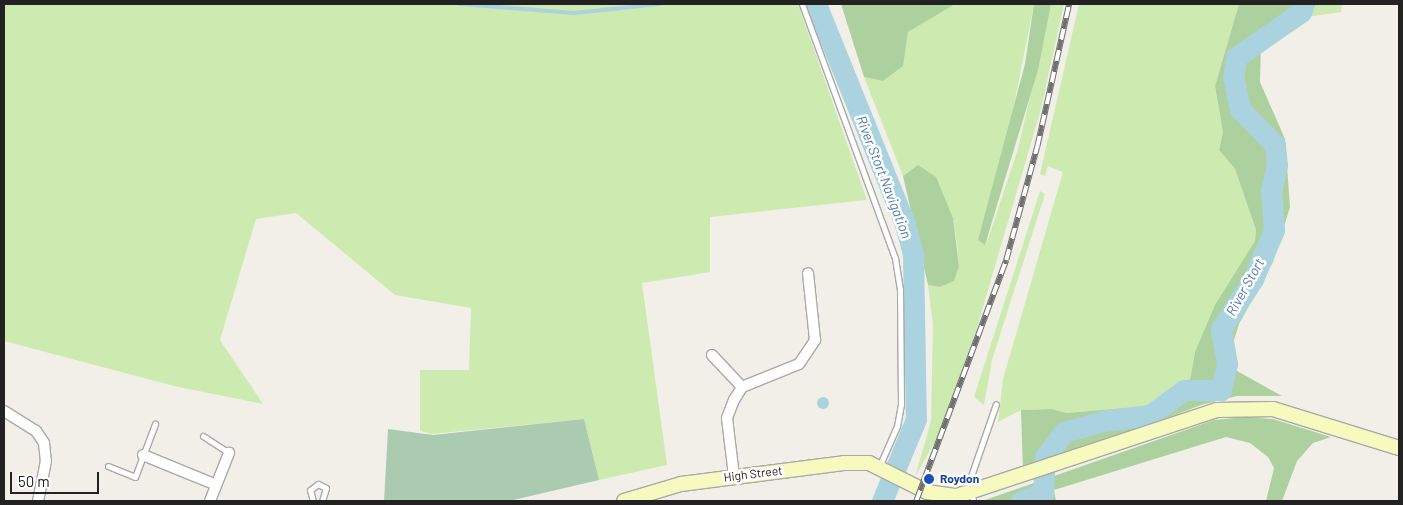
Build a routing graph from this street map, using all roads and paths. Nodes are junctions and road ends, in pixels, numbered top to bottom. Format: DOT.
graph roads {
  1 [pos="802,4"];
  2 [pos="808,273"];
  3 [pos="712,355"];
  4 [pos="742,387"];
  5 [pos="996,404"];
  6 [pos="4,412"];
  7 [pos="155,424"];
  8 [pos="203,436"];
  9 [pos="1399,448"];
  10 [pos="229,453"];
  11 [pos="143,455"];
  12 [pos="108,466"];
  13 [pos="882,468"];
  14 [pos="734,476"];
  15 [pos="214,484"];
  16 [pos="972,497"];
  17 [pos="38,501"];
  18 [pos="210,501"];
  19 [pos="313,501"];
  20 [pos="322,501"];
  21 [pos="624,501"];
  1 -- 13 [label="lane"];
  2 -- 4 [label="street"];
  3 -- 4 [label="street"];
  4 -- 14 [label="street"];
  5 -- 16 [label="lane"];
  6 -- 17 [label="street"];
  7 -- 11 [label="lane"];
  8 -- 10 [label="lane"];
  9 -- 16 [label="main road"];
  10 -- 15 [label="street"];
  11 -- 12 [label="lane"];
  11 -- 15 [label="street"];
  13 -- 14 [label="main road, High Street"];
  13 -- 16 [label="main road"];
  14 -- 21 [label="main road, High Street"];
  15 -- 18 [label="street"];
  19 -- 20 [label="lane"];
}
